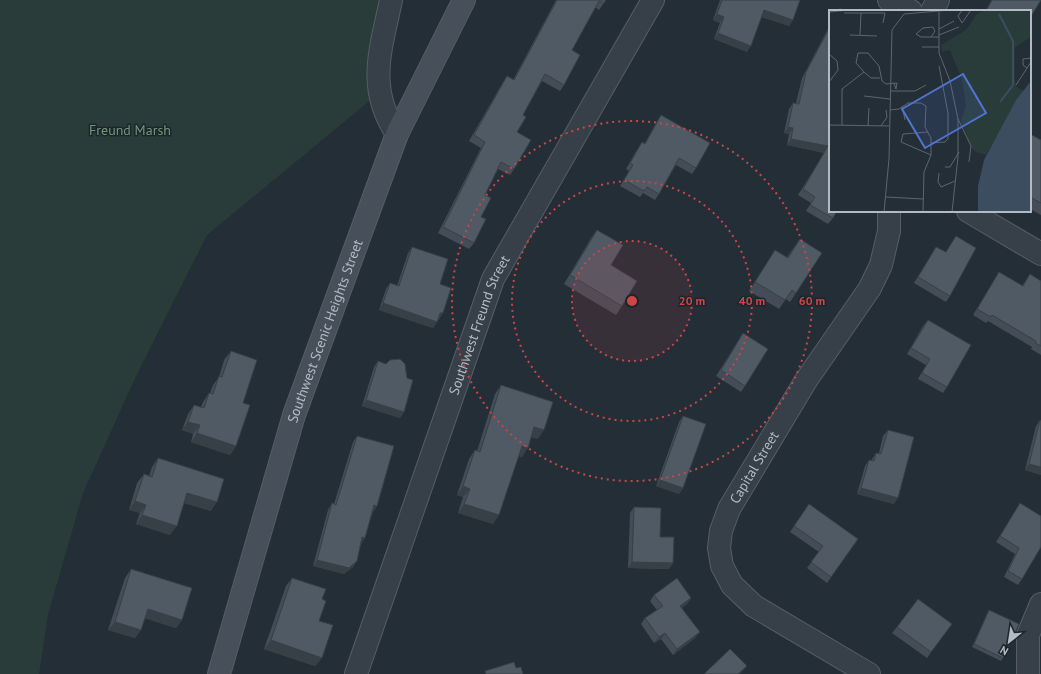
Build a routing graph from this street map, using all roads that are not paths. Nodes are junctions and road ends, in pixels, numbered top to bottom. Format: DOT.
graph roads {
  1 [pos="391,0"];
  2 [pos="464,0"];
  3 [pos="653,0"];
  4 [pos="889,0"];
  5 [pos="938,0"];
  6 [pos="909,10"];
  7 [pos="933,10"];
  8 [pos="397,134"];
  9 [pos="889,212"];
  10 [pos="970,212"];
  11 [pos="1041,254"];
  12 [pos="1041,604"];
  13 [pos="219,674"];
  14 [pos="356,674"];
  15 [pos="869,674"];
  16 [pos="1028,674"];
  1 -- 8 [label="street"];
  2 -- 8 [label="street, Southwest Scenic Heights Street"];
  3 -- 14 [label="street, Southwest Freund Street"];
  4 -- 6 [label="street"];
  5 -- 7 [label="street"];
  8 -- 13 [label="street, Southwest Scenic Heights Street"];
  9 -- 15 [label="street, Capital Street"];
  10 -- 11 [label="street"];
  12 -- 16 [label="street"];
}
